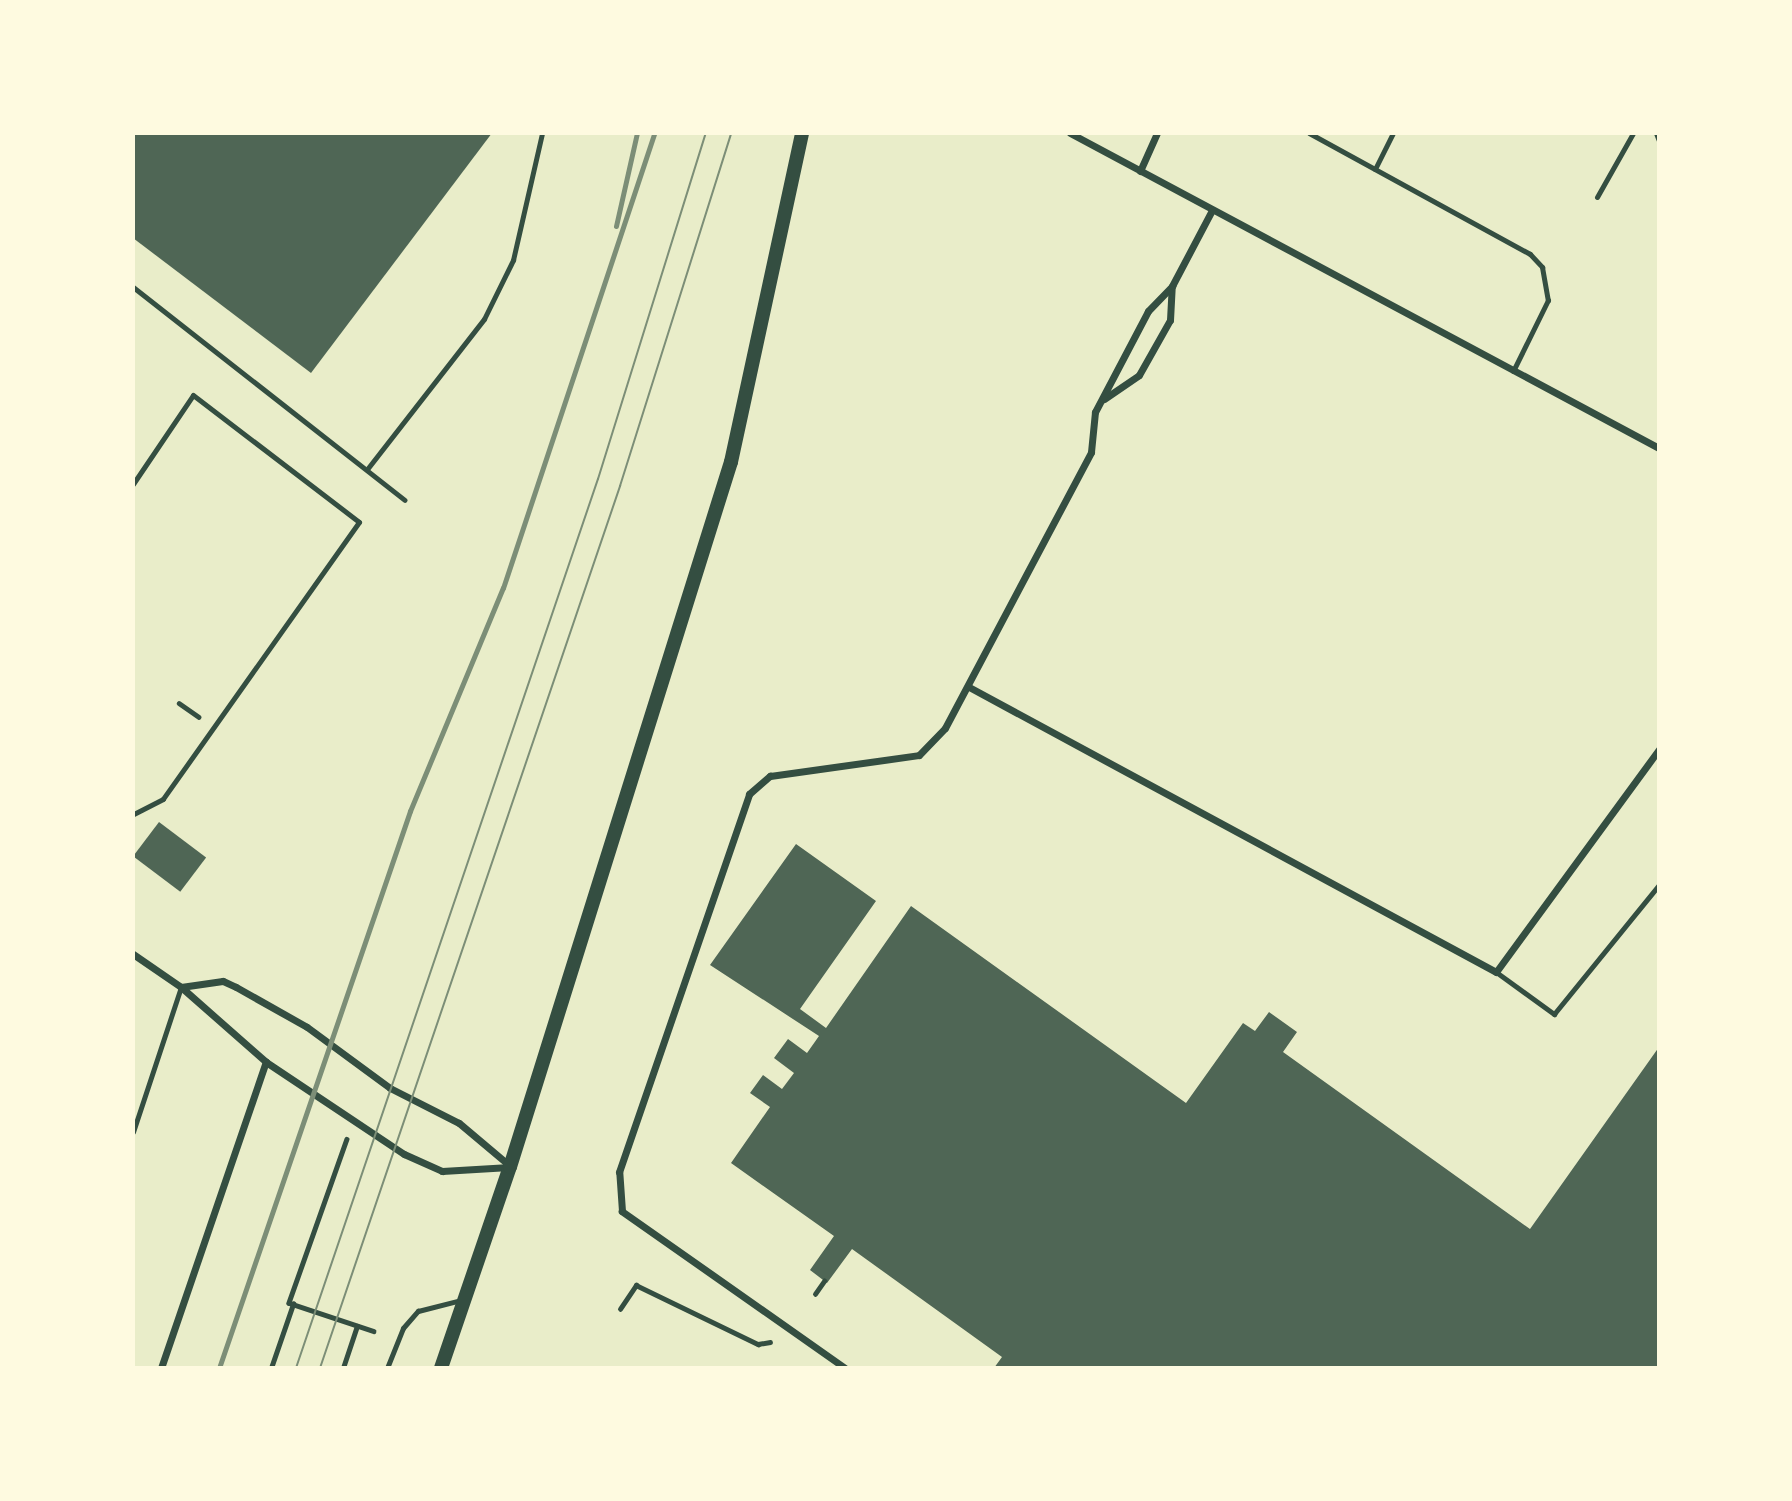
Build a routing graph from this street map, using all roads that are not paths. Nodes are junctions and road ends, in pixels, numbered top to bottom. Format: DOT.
graph roads {
  1 [pos="542,133"];
  2 [pos="802,133"];
  3 [pos="1070,133"];
  4 [pos="1157,133"];
  5 [pos="1309,133"];
  6 [pos="1393,133"];
  7 [pos="1633,133"];
  8 [pos="1656,133"];
  9 [pos="1659,141"];
  10 [pos="1375,169"];
  11 [pos="1140,171"];
  12 [pos="1597,197"];
  13 [pos="1212,210"];
  14 [pos="1172,286"];
  15 [pos="133,287"];
  16 [pos="1513,371"];
  17 [pos="1104,399"];
  18 [pos="1659,448"];
  19 [pos="368,468"];
  20 [pos="133,484"];
  21 [pos="405,499"];
  22 [pos="969,687"];
  23 [pos="1659,749"];
  24 [pos="133,814"];
  25 [pos="1659,886"];
  26 [pos="133,954"];
  27 [pos="1496,972"];
  28 [pos="181,987"];
  29 [pos="266,1062"];
  30 [pos="133,1132"];
  31 [pos="510,1167"];
  32 [pos="464,1299"];
  33 [pos="161,1368"];
  34 [pos="387,1368"];
  35 [pos="441,1368"];
  36 [pos="845,1368"];
  1 -- 19 [label="lane"];
  2 -- 31 [label="main road"];
  3 -- 11 [label="street"];
  4 -- 11 [label="street"];
  5 -- 10 [label="lane"];
  6 -- 10 [label="lane"];
  7 -- 12 [label="lane"];
  8 -- 9 [label="lane"];
  10 -- 16 [label="lane"];
  11 -- 13 [label="street"];
  13 -- 14 [label="street"];
  13 -- 16 [label="street"];
  14 -- 17 [label="street"];
  14 -- 17 [label="street"];
  15 -- 19 [label="lane"];
  16 -- 18 [label="street"];
  17 -- 22 [label="street"];
  19 -- 21 [label="lane"];
  20 -- 24 [label="lane"];
  22 -- 27 [label="street"];
  22 -- 36 [label="street"];
  23 -- 27 [label="street"];
  25 -- 27 [label="lane"];
  26 -- 28 [label="street"];
  28 -- 29 [label="street"];
  28 -- 30 [label="lane"];
  28 -- 31 [label="street"];
  29 -- 31 [label="street"];
  29 -- 33 [label="street"];
  31 -- 32 [label="main road"];
  32 -- 34 [label="lane"];
  32 -- 35 [label="main road"];
}
